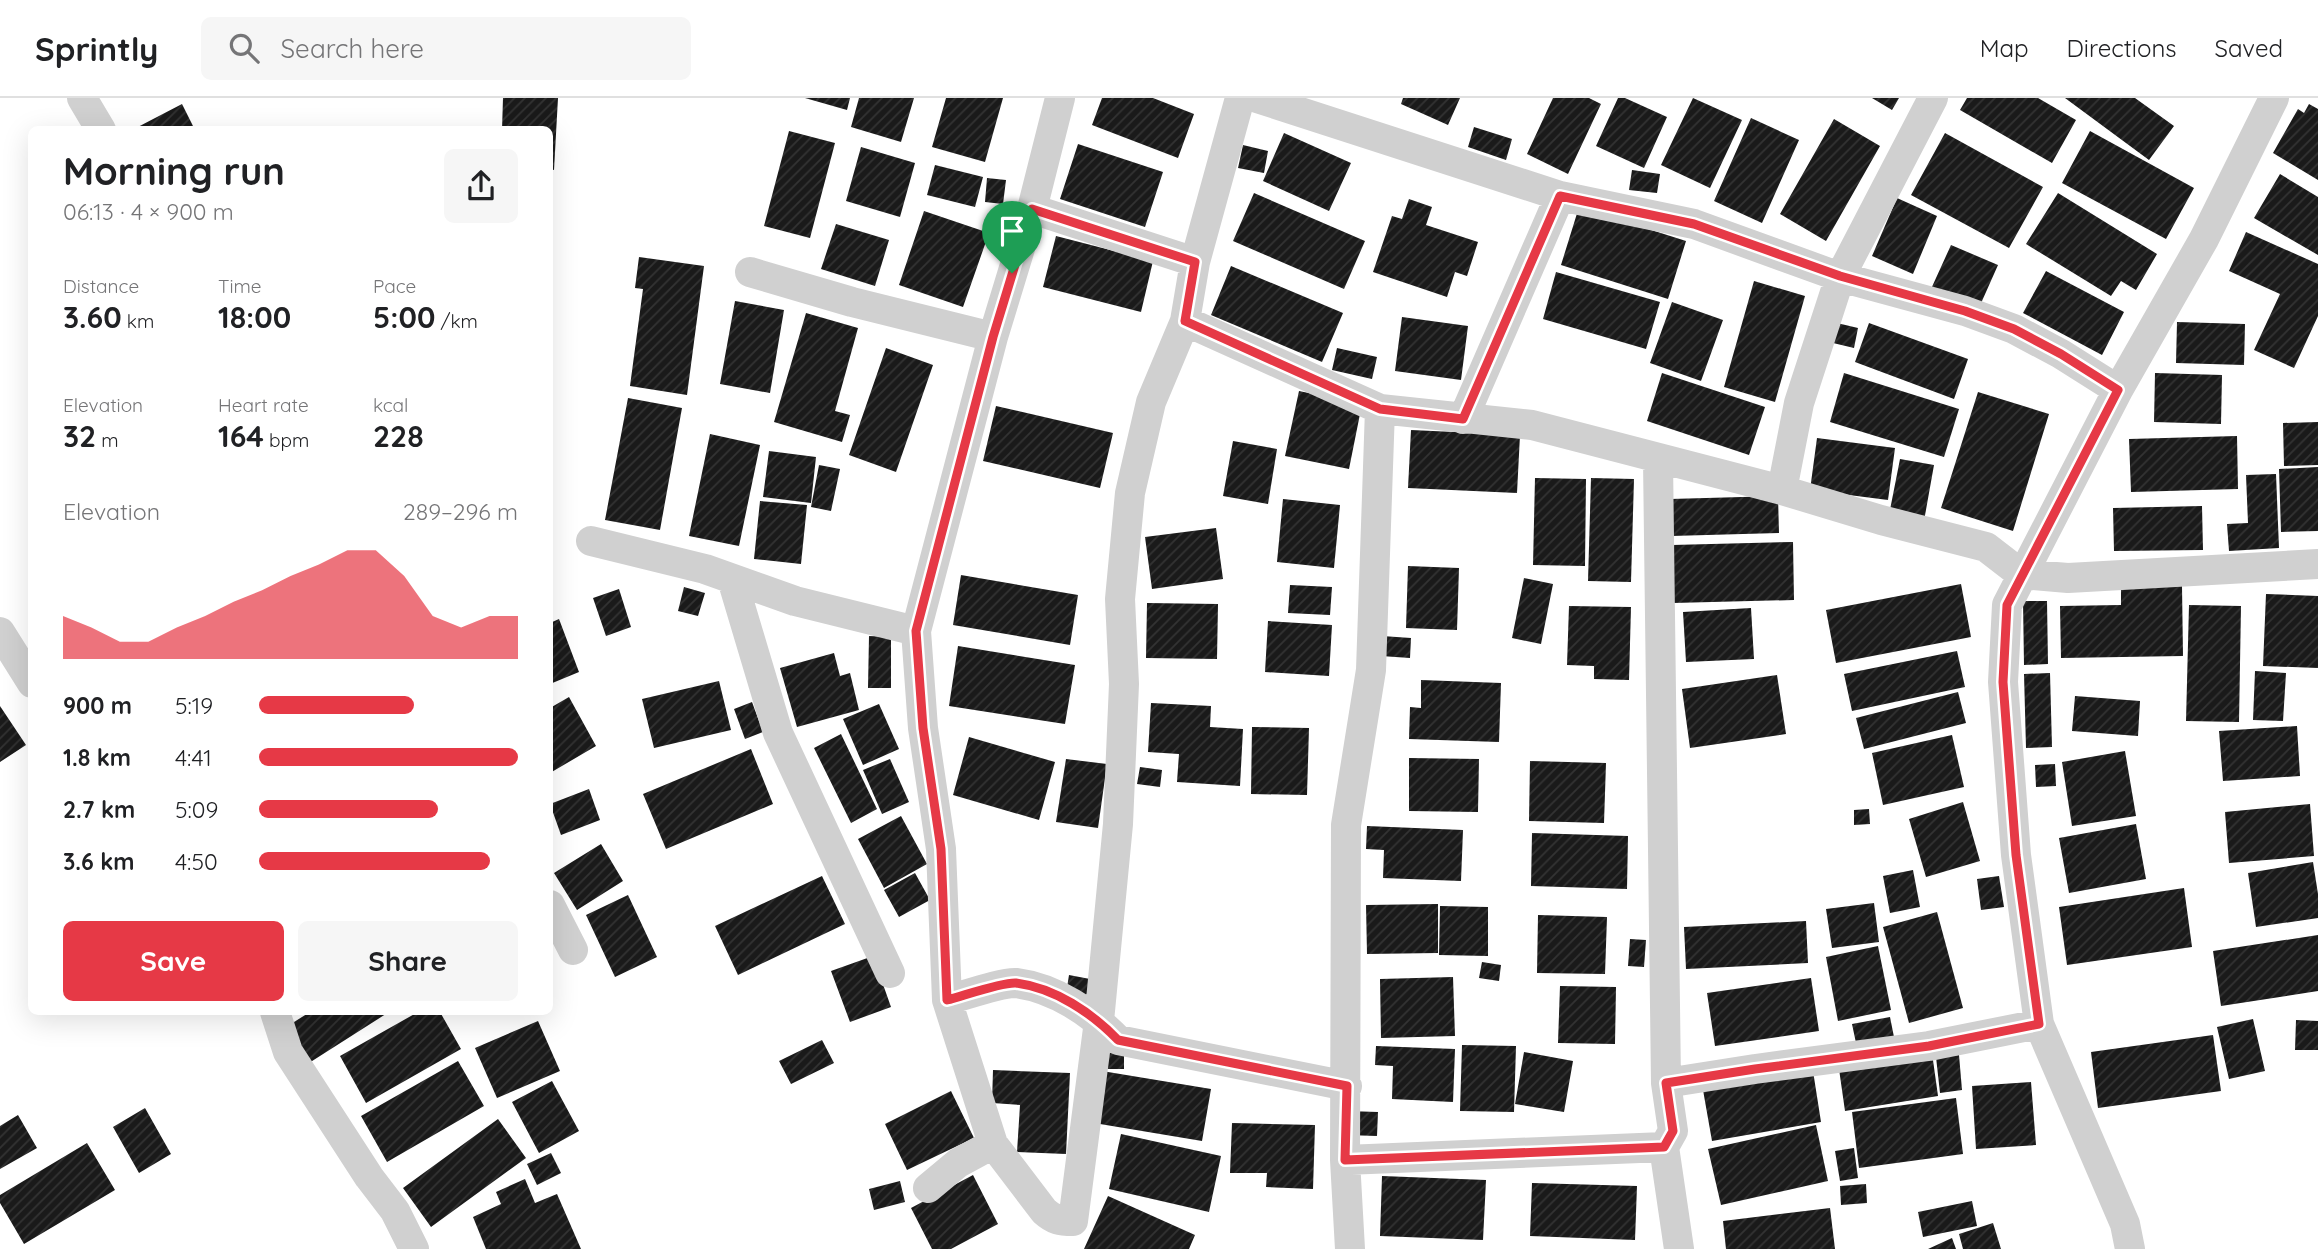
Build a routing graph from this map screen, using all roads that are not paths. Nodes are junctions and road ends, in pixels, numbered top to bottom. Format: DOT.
graph roads {
  1 [pos="82,98"];
  2 [pos="1060,98"];
  3 [pos="1240,98"];
  4 [pos="1257,98"];
  5 [pos="1933,98"];
  6 [pos="2274,98"];
  7 [pos="99,126"];
  8 [pos="1560,196"];
  9 [pos="1032,209"];
  10 [pos="1195,262"];
  11 [pos="750,272"];
  12 [pos="1840,276"];
  13 [pos="1185,321"];
  14 [pos="993,337"];
  15 [pos="2118,390"];
  16 [pos="1380,409"];
  17 [pos="1463,419"];
  18 [pos="1658,460"];
  19 [pos="1782,490"];
  20 [pos="591,541"];
  21 [pos="2318,564"];
  22 [pos="2021,573"];
  23 [pos="732,579"];
  24 [pos="916,631"];
  25 [pos="0,632"];
  26 [pos="28,677"];
  27 [pos="553,911"];
  28 [pos="573,950"];
  29 [pos="890,973"];
  30 [pos="947,1000"];
  31 [pos="276,1015"];
  32 [pos="1099,1021"];
  33 [pos="2039,1024"];
  34 [pos="1666,1083"];
  35 [pos="1347,1086"];
  36 [pos="993,1144"];
  37 [pos="1664,1147"];
  38 [pos="1345,1160"];
  39 [pos="928,1188"];
  40 [pos="414,1249"];
  41 [pos="1350,1249"];
  42 [pos="1679,1249"];
  43 [pos="2130,1249"];
  1 -- 7 [label="street"];
  2 -- 9 [label="street"];
  3 -- 10 [label="street"];
  4 -- 8 [label="street"];
  5 -- 12 [label="street"];
  6 -- 15 [label="street"];
  8 -- 12 [label="street"];
  8 -- 17 [label="street"];
  9 -- 10 [label="street"];
  9 -- 14 [label="street"];
  10 -- 13 [label="street"];
  11 -- 14 [label="street"];
  12 -- 15 [label="street"];
  12 -- 19 [label="street"];
  13 -- 16 [label="street"];
  13 -- 32 [label="street"];
  14 -- 24 [label="street"];
  15 -- 22 [label="street"];
  16 -- 17 [label="street"];
  16 -- 35 [label="street"];
  17 -- 18 [label="street"];
  18 -- 19 [label="street"];
  18 -- 34 [label="street"];
  19 -- 22 [label="street"];
  20 -- 23 [label="street"];
  21 -- 22 [label="street"];
  22 -- 33 [label="street"];
  23 -- 24 [label="street"];
  23 -- 29 [label="street"];
  24 -- 30 [label="street"];
  25 -- 26 [label="street"];
  27 -- 28 [label="street"];
  30 -- 32 [label="street"];
  30 -- 36 [label="street"];
  31 -- 40 [label="street"];
  32 -- 35 [label="street"];
  32 -- 36 [label="street"];
  33 -- 34 [label="street"];
  33 -- 43 [label="street"];
  34 -- 37 [label="street"];
  35 -- 38 [label="street"];
  36 -- 39 [label="street"];
  37 -- 38 [label="street"];
  37 -- 42 [label="street"];
  38 -- 41 [label="street"];
}
